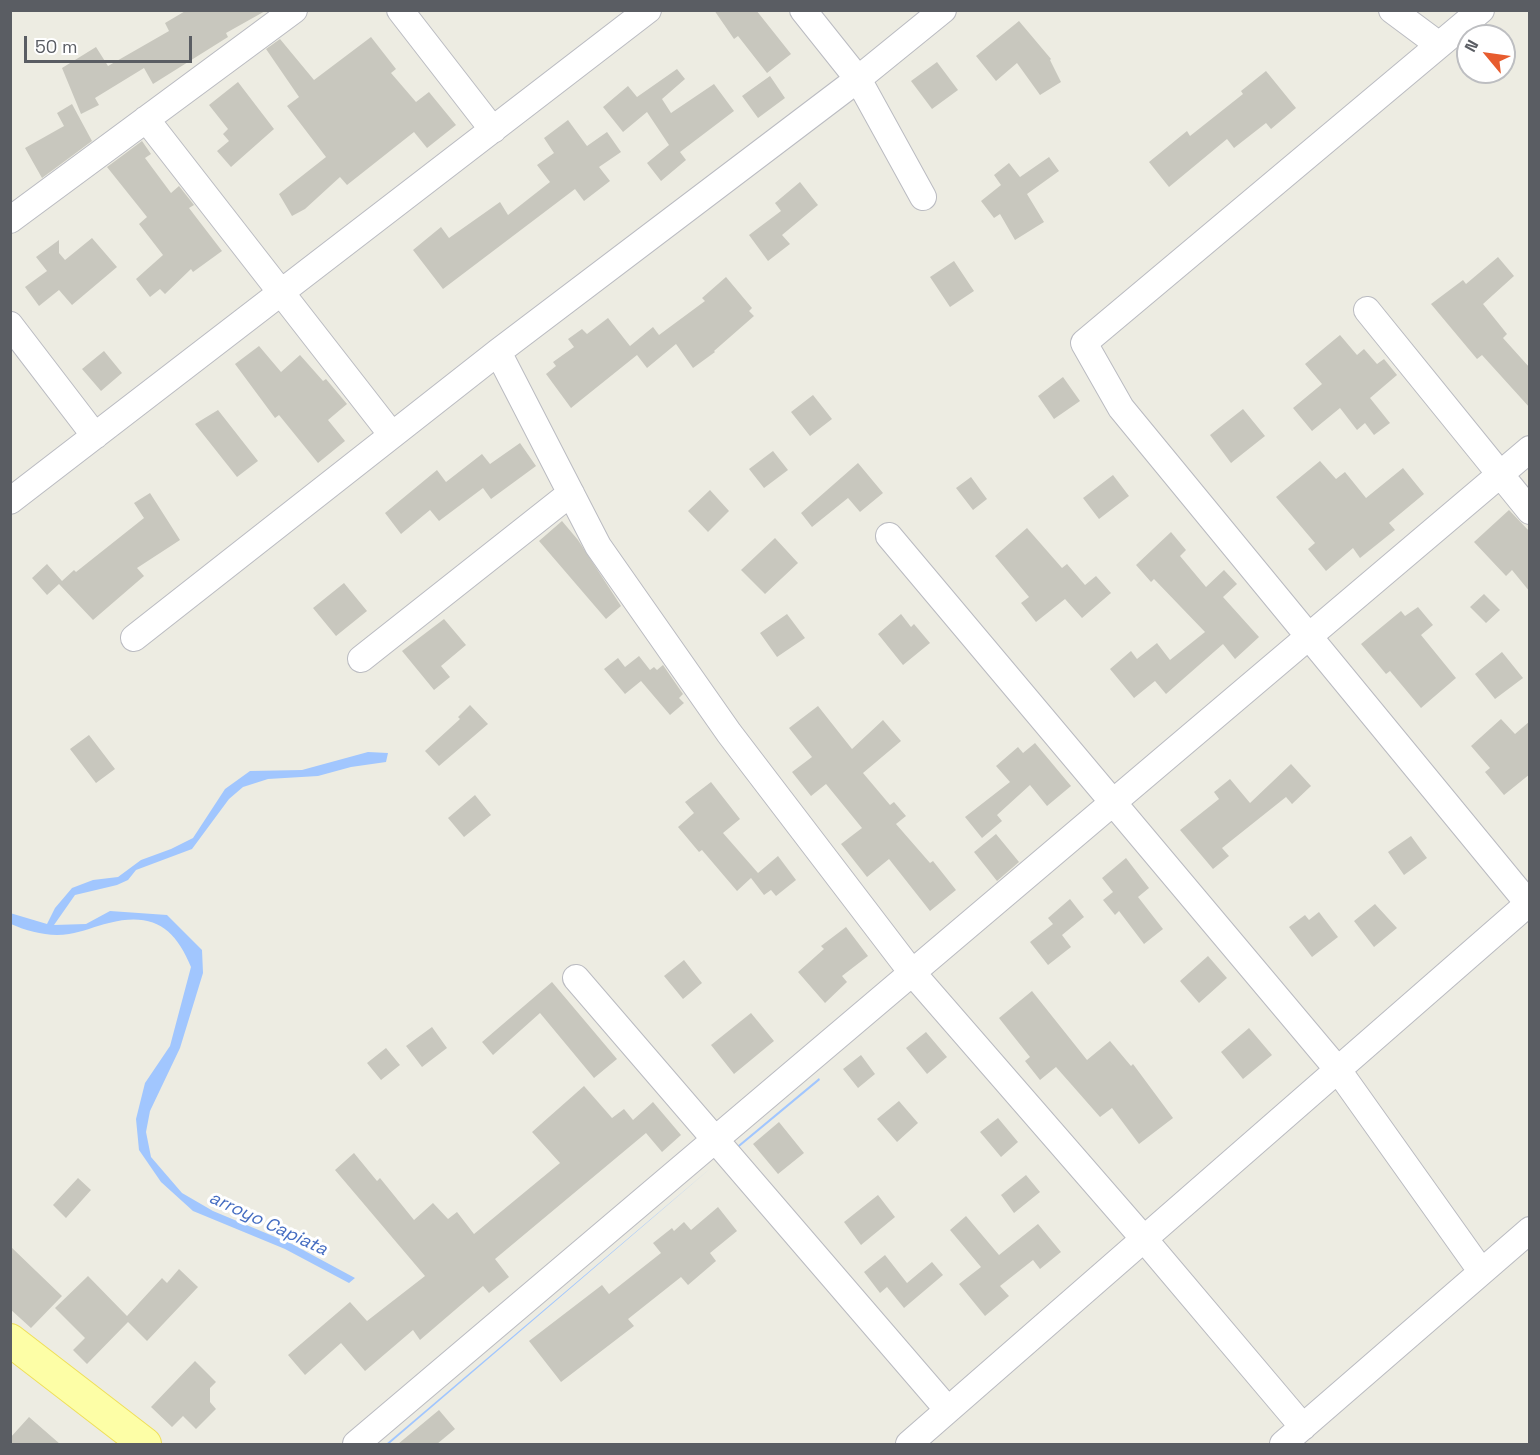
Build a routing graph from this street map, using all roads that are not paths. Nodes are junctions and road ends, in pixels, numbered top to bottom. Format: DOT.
graph roads {
  1 [pos="294,10"];
  2 [pos="400,10"];
  3 [pos="648,10"];
  4 [pos="803,10"];
  5 [pos="943,10"];
  6 [pos="1392,10"];
  7 [pos="1481,10"];
  8 [pos="1439,45"];
  9 [pos="858,79"];
  10 [pos="146,119"];
  11 [pos="493,130"];
  12 [pos="923,197"];
  13 [pos="10,220"];
  14 [pos="280,293"];
  15 [pos="1367,310"];
  16 [pos="10,325"];
  17 [pos="498,352"];
  18 [pos="392,435"];
  19 [pos="95,436"];
  20 [pos="1530,449"];
  21 [pos="1499,474"];
  22 [pos="571,493"];
  23 [pos="10,501"];
  24 [pos="1530,511"];
  25 [pos="889,536"];
  26 [pos="1309,636"];
  27 [pos="134,638"];
  28 [pos="361,659"];
  29 [pos="1113,802"];
  30 [pos="1529,903"];
  31 [pos="912,973"];
  32 [pos="576,978"];
  33 [pos="1338,1070"];
  34 [pos="717,1139"];
  35 [pos="1530,1230"];
  36 [pos="1144,1239"];
  37 [pos="1481,1271"];
  38 [pos="10,1340"];
  39 [pos="948,1410"];
  40 [pos="1303,1427"];
  41 [pos="145,1444"];
  42 [pos="357,1444"];
  43 [pos="909,1444"];
  44 [pos="1283,1444"];
  1 -- 10 [label="street"];
  2 -- 11 [label="street"];
  3 -- 11 [label="street"];
  4 -- 9 [label="street"];
  5 -- 9 [label="street"];
  6 -- 8 [label="street"];
  7 -- 8 [label="street"];
  8 -- 26 [label="street"];
  9 -- 12 [label="street"];
  9 -- 17 [label="street"];
  10 -- 13 [label="street"];
  10 -- 14 [label="street"];
  11 -- 14 [label="street"];
  14 -- 18 [label="street"];
  14 -- 19 [label="street"];
  15 -- 21 [label="street"];
  16 -- 19 [label="street"];
  17 -- 18 [label="street"];
  17 -- 22 [label="street"];
  18 -- 27 [label="street"];
  19 -- 23 [label="street"];
  20 -- 21 [label="street"];
  21 -- 24 [label="street"];
  21 -- 26 [label="street"];
  22 -- 28 [label="street"];
  22 -- 31 [label="street"];
  25 -- 29 [label="street"];
  26 -- 29 [label="street"];
  26 -- 30 [label="street"];
  29 -- 31 [label="street"];
  29 -- 33 [label="street"];
  30 -- 33 [label="street"];
  31 -- 34 [label="street"];
  31 -- 36 [label="street"];
  32 -- 34 [label="street"];
  33 -- 36 [label="street"];
  33 -- 37 [label="street"];
  34 -- 39 [label="street"];
  34 -- 42 [label="street"];
  35 -- 37 [label="street"];
  36 -- 39 [label="street"];
  36 -- 40 [label="street"];
  37 -- 40 [label="street"];
  38 -- 41 [label="main road"];
  39 -- 43 [label="street"];
  40 -- 44 [label="street"];
}
